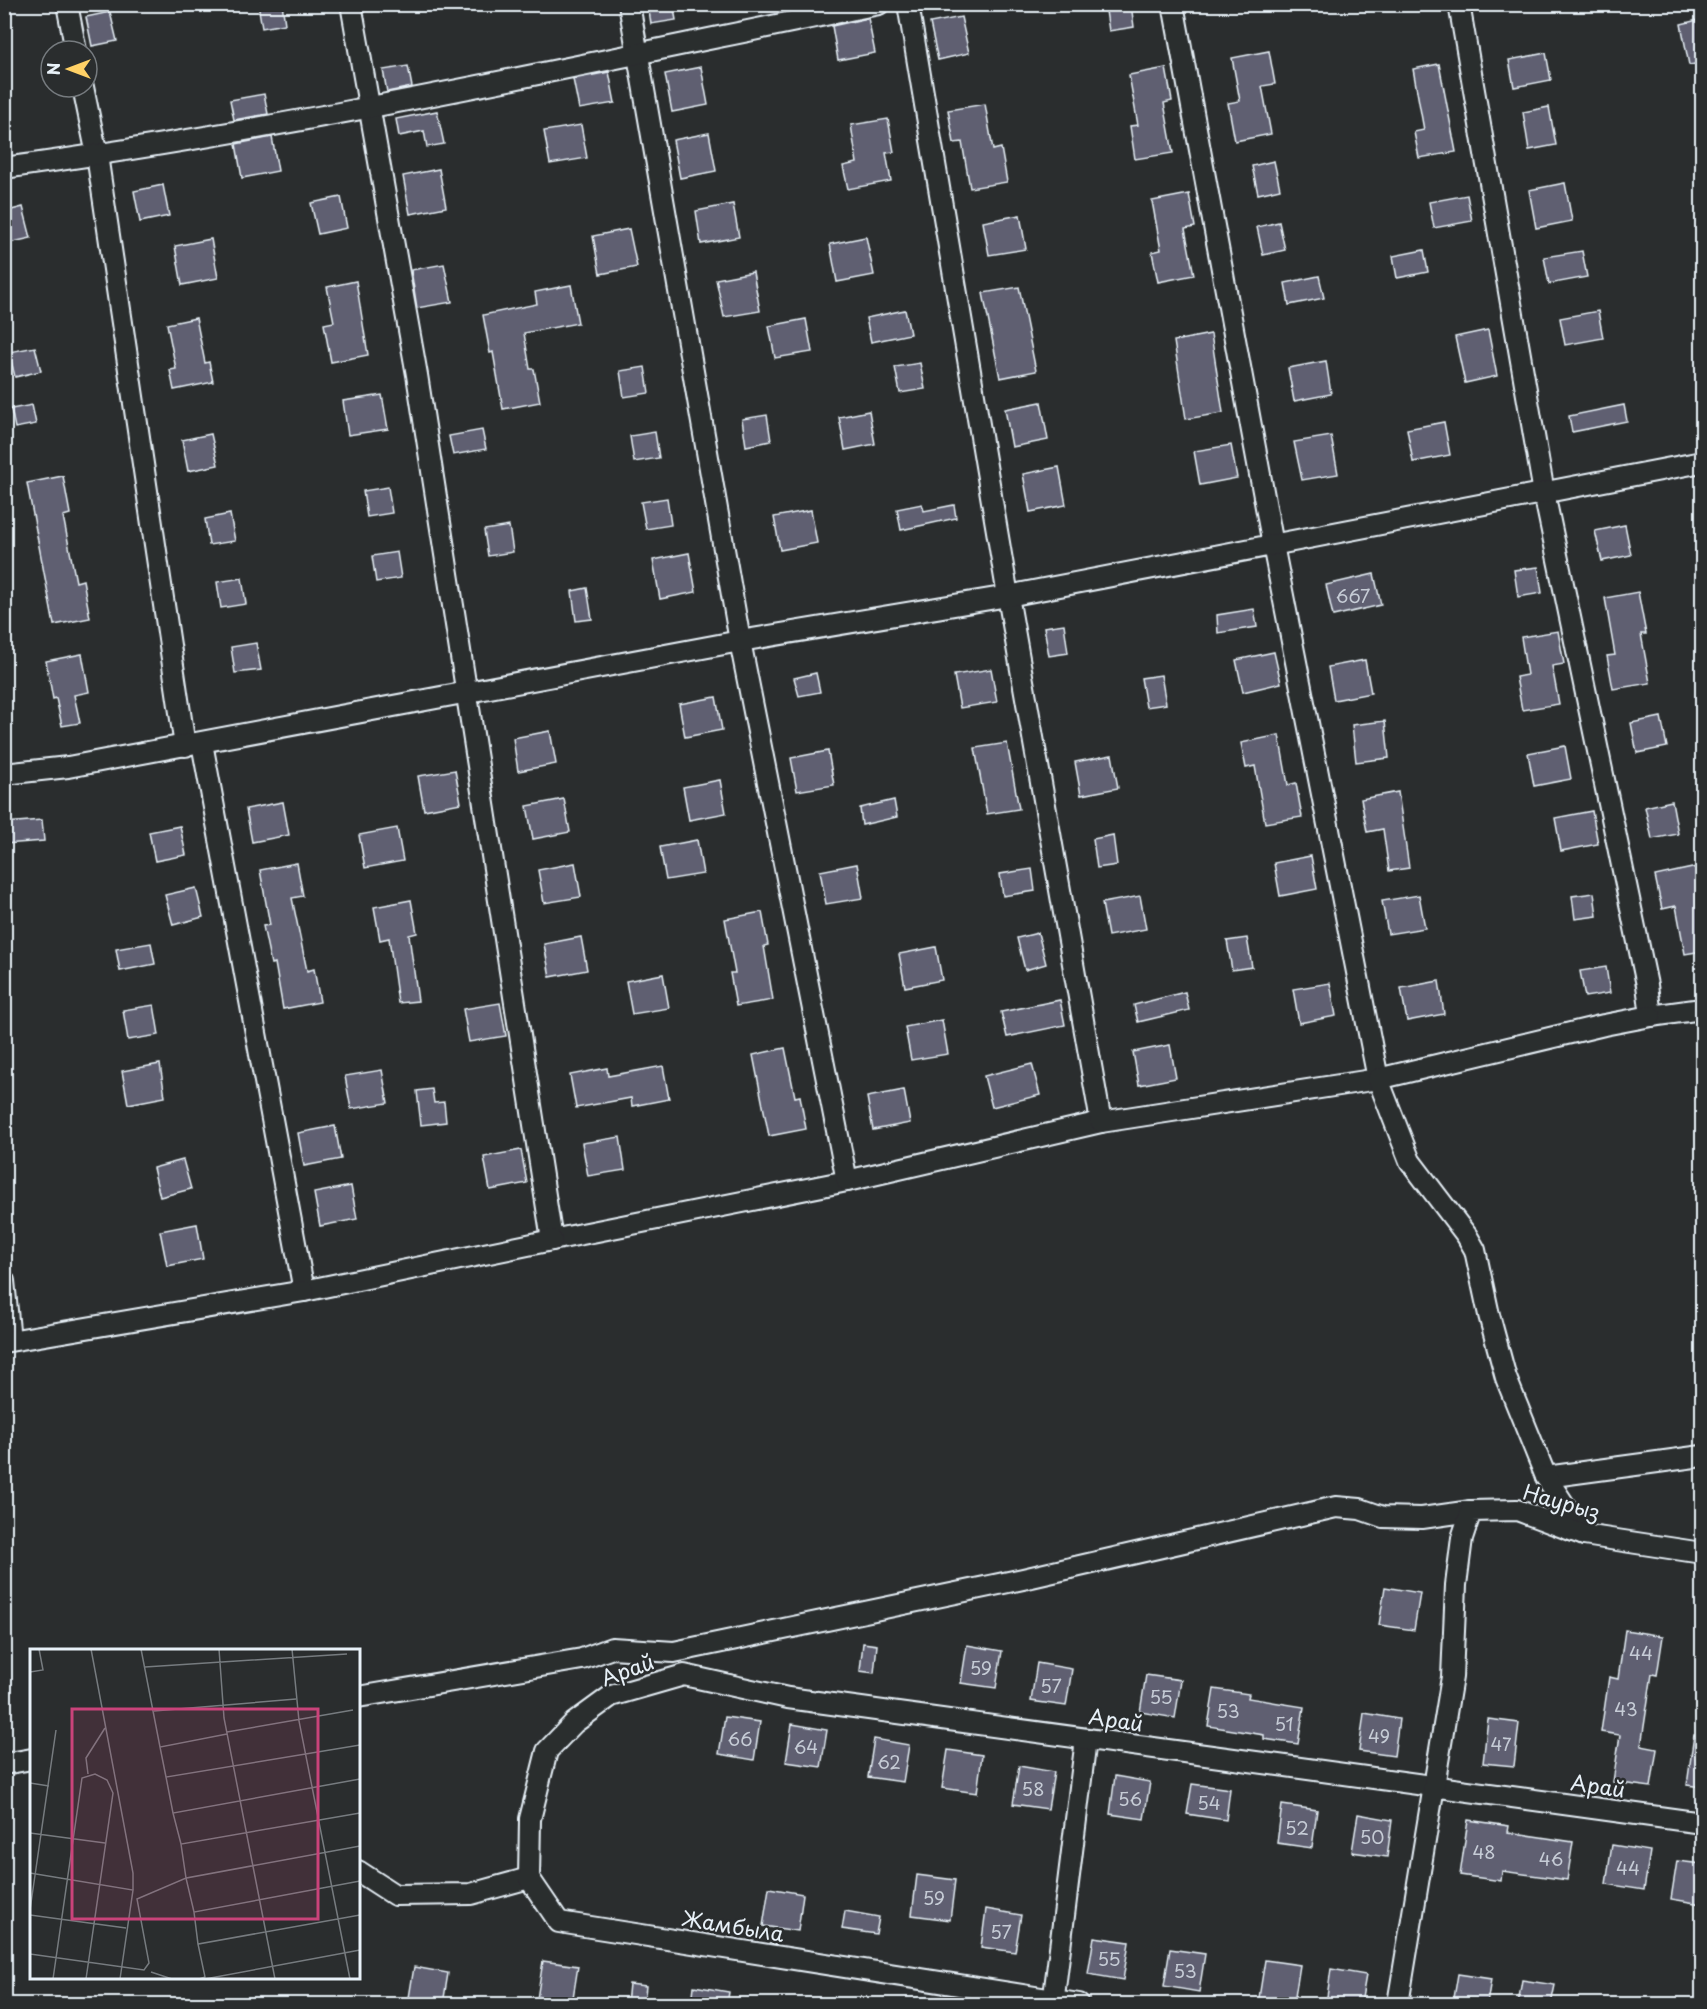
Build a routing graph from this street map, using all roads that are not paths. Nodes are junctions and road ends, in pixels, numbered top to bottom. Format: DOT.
graph roads {
  1 [pos="67,4"];
  2 [pos="351,4"];
  3 [pos="629,4"];
  4 [pos="879,4"];
  5 [pos="908,4"];
  6 [pos="1173,4"];
  7 [pos="1459,4"];
  8 [pos="74,39"];
  9 [pos="638,53"];
  10 [pos="85,99"];
  11 [pos="369,107"];
  12 [pos="97,155"];
  13 [pos="4,168"];
  14 [pos="1702,462"];
  15 [pos="1544,493"];
  16 [pos="1273,545"];
  17 [pos="1008,596"];
  18 [pos="740,641"];
  19 [pos="468,691"];
  20 [pos="193,744"];
  21 [pos="4,774"];
  22 [pos="1702,1009"];
  23 [pos="1651,1016"];
  24 [pos="1378,1079"];
  25 [pos="1101,1122"];
  26 [pos="847,1182"];
  27 [pos="552,1240"];
  28 [pos="4,1281"];
  29 [pos="304,1291"];
  30 [pos="7,1341"];
  31 [pos="1702,1456"];
  32 [pos="1546,1477"];
  33 [pos="1471,1511"];
  34 [pos="1584,1535"];
  35 [pos="1702,1553"];
  36 [pos="360,1697"];
  37 [pos="1086,1739"];
  38 [pos="30,1759"];
  39 [pos="4,1764"];
  40 [pos="1433,1787"];
  41 [pos="1702,1823"];
  42 [pos="360,1872"];
  43 [pos="529,1878"];
  44 [pos="1053,2003"];
  45 [pos="1079,2004"];
  46 [pos="1398,2004"];
  1 -- 8 [label="street"];
  2 -- 11 [label="street"];
  3 -- 9 [label="street"];
  4 -- 9 [label="street"];
  5 -- 17 [label="street"];
  6 -- 16 [label="street"];
  7 -- 15 [label="street"];
  9 -- 11 [label="street"];
  9 -- 18 [label="street"];
  10 -- 12 [label="street"];
  11 -- 12 [label="street"];
  11 -- 19 [label="street"];
  12 -- 13 [label="street"];
  12 -- 20 [label="street"];
  14 -- 15 [label="street"];
  15 -- 16 [label="street"];
  15 -- 23 [label="street"];
  16 -- 17 [label="street"];
  16 -- 24 [label="street"];
  17 -- 18 [label="street"];
  17 -- 25 [label="street"];
  18 -- 19 [label="street"];
  18 -- 26 [label="street"];
  19 -- 20 [label="street"];
  19 -- 27 [label="street"];
  20 -- 21 [label="street"];
  20 -- 29 [label="street"];
  22 -- 23 [label="street"];
  23 -- 24 [label="street"];
  24 -- 25 [label="street"];
  24 -- 32 [label="street"];
  25 -- 26 [label="street"];
  26 -- 27 [label="street"];
  27 -- 29 [label="street"];
  28 -- 30 [label="street"];
  29 -- 30 [label="street"];
  31 -- 32 [label="street"];
  32 -- 34 [label="street"];
  33 -- 34 [label="street, Наурыз"];
  33 -- 36 [label="street, Наурыз"];
  33 -- 40 [label="street"];
  34 -- 35 [label="street, Наурыз"];
  37 -- 40 [label="street, Арай"];
  37 -- 43 [label="street, Арай"];
  37 -- 44 [label="street"];
  38 -- 39 [label="street"];
  40 -- 41 [label="street, Арай"];
  40 -- 46 [label="street"];
  42 -- 43 [label="street"];
  43 -- 44 [label="street, Жамбыла"];
  44 -- 45 [label="street, Жамбыла"];
}
